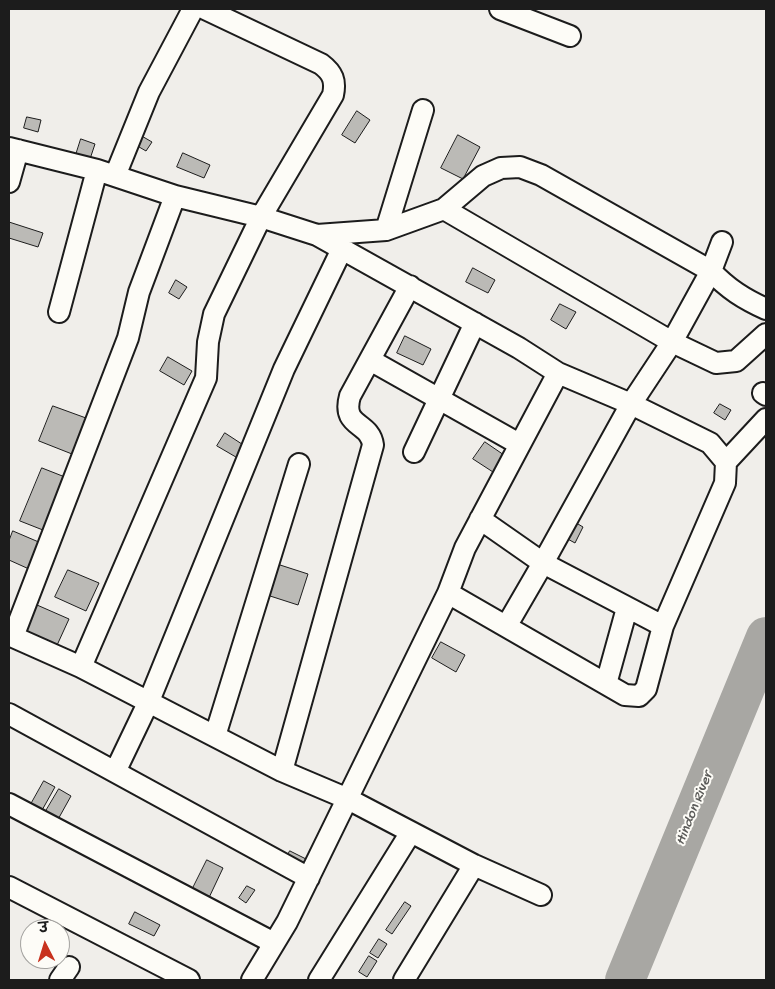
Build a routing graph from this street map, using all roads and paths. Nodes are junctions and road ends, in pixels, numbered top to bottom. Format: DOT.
graph roads {
  1 [pos="193,9"];
  2 [pos="204,9"];
  3 [pos="500,9"];
  4 [pos="570,36"];
  5 [pos="423,110"];
  6 [pos="13,149"];
  7 [pos="106,173"];
  8 [pos="9,182"];
  9 [pos="175,196"];
  10 [pos="444,209"];
  11 [pos="260,217"];
  12 [pos="386,230"];
  13 [pos="316,235"];
  14 [pos="722,242"];
  15 [pos="342,249"];
  16 [pos="710,271"];
  17 [pos="410,286"];
  18 [pos="766,309"];
  19 [pos="59,312"];
  20 [pos="475,323"];
  21 [pos="766,334"];
  22 [pos="672,342"];
  23 [pos="370,360"];
  24 [pos="558,373"];
  25 [pos="440,399"];
  26 [pos="631,404"];
  27 [pos="766,419"];
  28 [pos="519,444"];
  29 [pos="414,452"];
  30 [pos="726,462"];
  31 [pos="299,464"];
  32 [pos="480,519"];
  33 [pos="543,563"];
  34 [pos="448,593"];
  35 [pos="627,608"];
  36 [pos="507,625"];
  37 [pos="663,626"];
  38 [pos="11,636"];
  39 [pos="81,667"];
  40 [pos="606,684"];
  41 [pos="150,701"];
  42 [pos="9,714"];
  43 [pos="215,736"];
  44 [pos="282,771"];
  45 [pos="115,772"];
  46 [pos="348,799"];
  47 [pos="9,804"];
  48 [pos="411,832"];
  49 [pos="474,865"];
  50 [pos="309,878"];
  51 [pos="9,886"];
  52 [pos="540,895"];
  53 [pos="274,943"];
  54 [pos="189,980"];
  55 [pos="252,980"];
  56 [pos="319,980"];
  57 [pos="404,980"];
  1 -- 7 [label="street"];
  2 -- 11 [label="street"];
  3 -- 4 [label="street"];
  5 -- 12 [label="street"];
  6 -- 7 [label="street"];
  6 -- 8 [label="street"];
  7 -- 9 [label="street"];
  7 -- 19 [label="street"];
  9 -- 11 [label="street"];
  9 -- 38 [label="street"];
  10 -- 12 [label="street"];
  10 -- 16 [label="street"];
  10 -- 22 [label="street"];
  11 -- 13 [label="street"];
  11 -- 39 [label="street"];
  12 -- 13 [label="street"];
  13 -- 15 [label="street"];
  14 -- 16 [label="street"];
  15 -- 17 [label="street"];
  15 -- 41 [label="street"];
  16 -- 18 [label="street"];
  16 -- 22 [label="street"];
  17 -- 20 [label="street"];
  17 -- 23 [label="street"];
  20 -- 24 [label="street"];
  20 -- 25 [label="street"];
  21 -- 22 [label="street"];
  22 -- 26 [label="street"];
  23 -- 25 [label="street"];
  23 -- 44 [label="street"];
  24 -- 26 [label="street"];
  24 -- 28 [label="street"];
  25 -- 28 [label="street"];
  25 -- 29 [label="street"];
  26 -- 30 [label="street"];
  26 -- 33 [label="street"];
  27 -- 30 [label="street"];
  28 -- 32 [label="street"];
  30 -- 37 [label="street"];
  31 -- 43 [label="street"];
  32 -- 33 [label="street"];
  32 -- 34 [label="street"];
  33 -- 35 [label="street"];
  33 -- 36 [label="street"];
  34 -- 36 [label="street"];
  34 -- 46 [label="street"];
  35 -- 37 [label="street"];
  35 -- 40 [label="street"];
  36 -- 40 [label="street"];
  37 -- 40 [label="street"];
  38 -- 39 [label="street"];
  39 -- 41 [label="street"];
  41 -- 43 [label="street"];
  41 -- 45 [label="street"];
  42 -- 45 [label="street"];
  43 -- 44 [label="street"];
  44 -- 46 [label="street"];
  45 -- 50 [label="street"];
  46 -- 48 [label="street"];
  46 -- 50 [label="street"];
  47 -- 53 [label="street"];
  48 -- 49 [label="street"];
  48 -- 56 [label="street"];
  49 -- 52 [label="street"];
  49 -- 57 [label="street"];
  50 -- 53 [label="street"];
  51 -- 54 [label="street"];
  53 -- 55 [label="street"];
}
